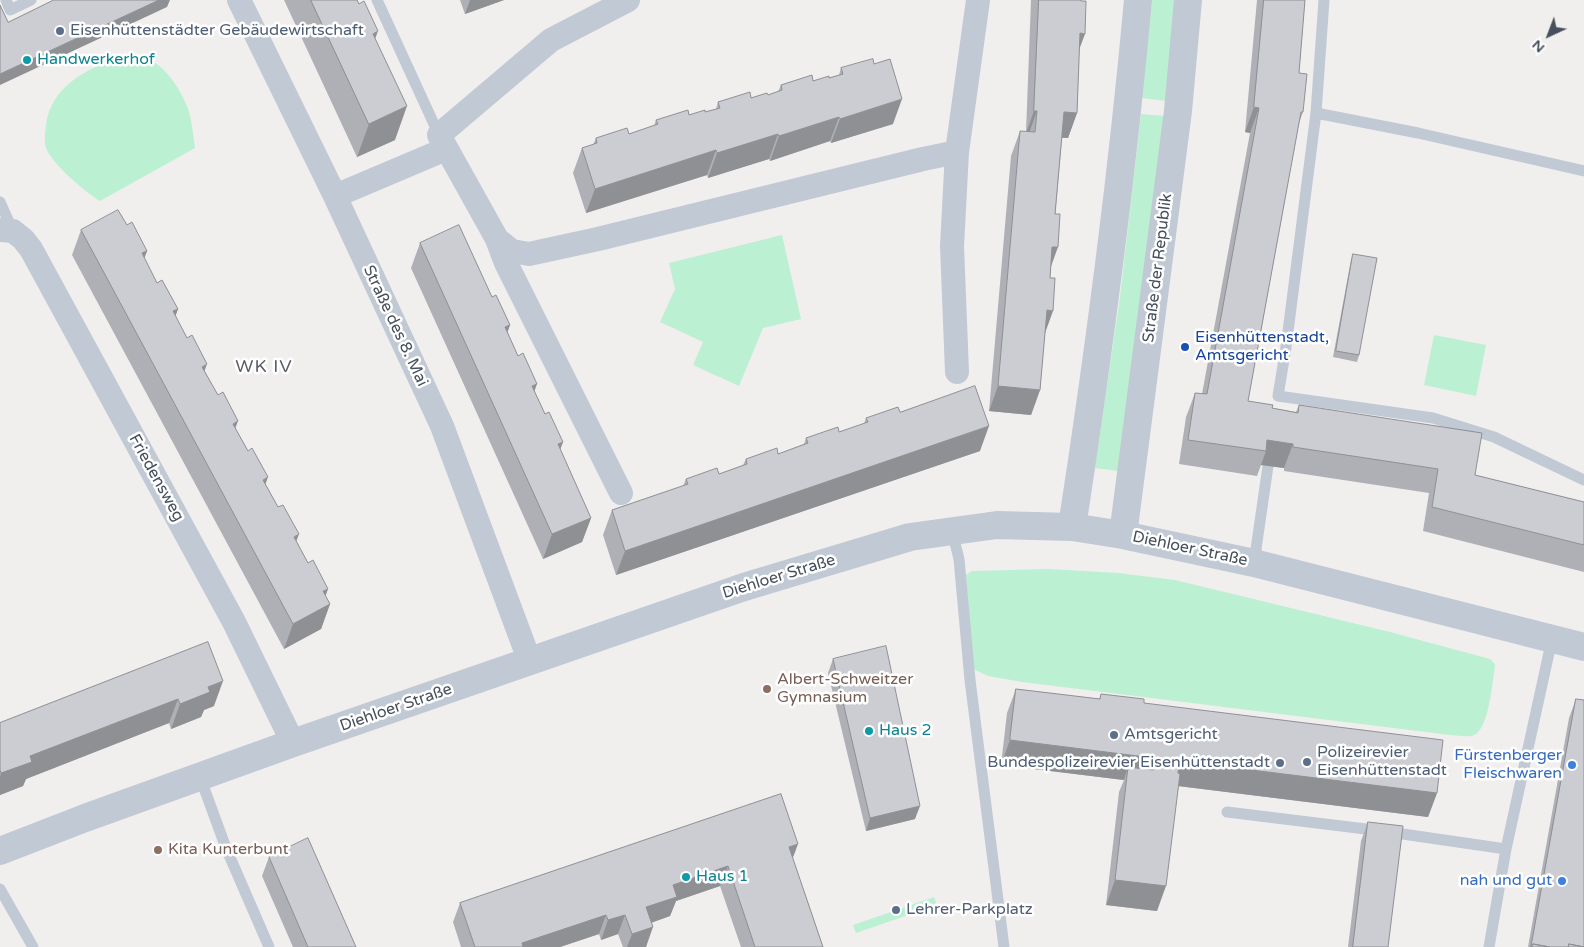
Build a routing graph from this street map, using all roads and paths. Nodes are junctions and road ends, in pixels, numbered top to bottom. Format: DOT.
graph roads {
  1 [pos="6,0"];
  2 [pos="31,0"];
  3 [pos="239,0"];
  4 [pos="377,0"];
  5 [pos="628,0"];
  6 [pos="978,0"];
  7 [pos="1138,0"];
  8 [pos="1188,0"];
  9 [pos="1324,0"];
  10 [pos="1316,113"];
  11 [pos="442,142"];
  12 [pos="957,152"];
  13 [pos="1584,172"];
  14 [pos="335,196"];
  15 [pos="0,202"];
  16 [pos="7,230"];
  17 [pos="497,239"];
  18 [pos="957,372"];
  19 [pos="1268,466"];
  20 [pos="1584,480"];
  21 [pos="621,494"];
  22 [pos="1072,527"];
  23 [pos="952,531"];
  24 [pos="1123,535"];
  25 [pos="1254,563"];
  26 [pos="1552,639"];
  27 [pos="1584,647"];
  28 [pos="530,662"];
  29 [pos="293,743"];
  30 [pos="200,777"];
  31 [pos="1227,812"];
  32 [pos="1506,849"];
  33 [pos="0,851"];
  34 [pos="0,889"];
  35 [pos="33,947"];
  36 [pos="269,947"];
  37 [pos="1004,947"];
  38 [pos="1489,947"];
  1 -- 2 [label="lane"];
  3 -- 14 [label="street, Straße des 8. Mai"];
  4 -- 11 [label="lane"];
  5 -- 11 [label="street"];
  6 -- 12 [label="street"];
  7 -- 22 [label="street"];
  8 -- 24 [label="street, Straße der Republik"];
  9 -- 10 [label="lane"];
  10 -- 13 [label="lane"];
  10 -- 20 [label="lane"];
  11 -- 14 [label="street"];
  11 -- 17 [label="street"];
  12 -- 17 [label="street"];
  12 -- 18 [label="street"];
  14 -- 28 [label="street, Straße des 8. Mai"];
  15 -- 16 [label="lane"];
  16 -- 29 [label="street, Friedensweg"];
  17 -- 21 [label="street"];
  19 -- 25 [label="lane"];
  22 -- 23 [label="street, Diehloer Straße"];
  22 -- 24 [label="street, Diehloer Straße"];
  23 -- 28 [label="street, Diehloer Straße"];
  23 -- 37 [label="lane"];
  24 -- 25 [label="street, Diehloer Straße"];
  25 -- 26 [label="street, Diehloer Straße"];
  26 -- 27 [label="street, Diehloer Straße"];
  26 -- 32 [label="lane"];
  28 -- 29 [label="street, Diehloer Straße"];
  29 -- 30 [label="street, Diehloer Straße"];
  30 -- 33 [label="street, Diehloer Straße"];
  30 -- 36 [label="lane"];
  31 -- 32 [label="lane"];
  32 -- 38 [label="lane"];
  34 -- 35 [label="lane"];
}
